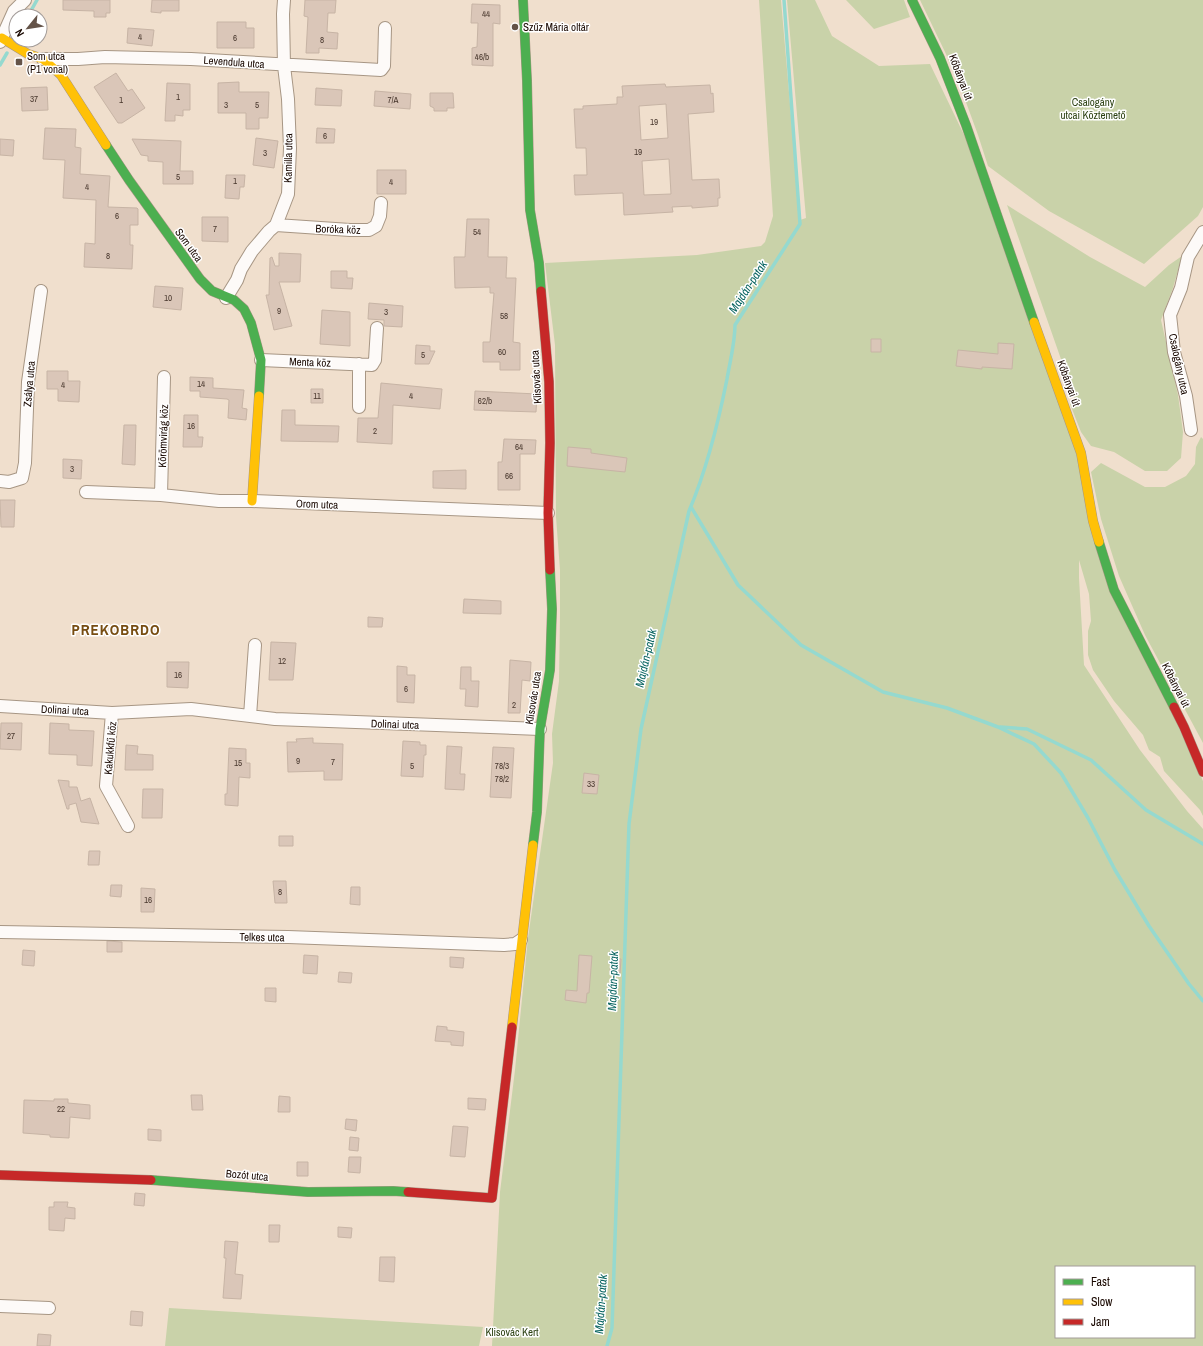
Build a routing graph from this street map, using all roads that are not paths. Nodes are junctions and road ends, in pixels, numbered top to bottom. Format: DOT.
graph roads {
  1 [pos="25,0"];
  2 [pos="284,0"];
  3 [pos="523,0"];
  4 [pos="912,0"];
  5 [pos="385,28"];
  6 [pos="1,40"];
  7 [pos="43,59"];
  8 [pos="78,59"];
  9 [pos="284,66"];
  10 [pos="66,82"];
  11 [pos="381,203"];
  12 [pos="276,225"];
  13 [pos="1203,232"];
  14 [pos="41,291"];
  15 [pos="226,298"];
  16 [pos="377,328"];
  17 [pos="261,360"];
  18 [pos="359,364"];
  19 [pos="164,377"];
  20 [pos="359,407"];
  21 [pos="1191,430"];
  22 [pos="0,481"];
  23 [pos="86,492"];
  24 [pos="161,495"];
  25 [pos="252,501"];
  26 [pos="548,513"];
  27 [pos="255,645"];
  28 [pos="0,706"];
  29 [pos="112,713"];
  30 [pos="250,716"];
  31 [pos="540,729"];
  32 [pos="1203,772"];
  33 [pos="128,826"];
  34 [pos="0,932"];
  35 [pos="522,940"];
  36 [pos="0,1175"];
  37 [pos="492,1198"];
  38 [pos="0,1306"];
  39 [pos="49,1308"];
  1 -- 6 [label="street"];
  2 -- 9 [label="street, Kamilla utca"];
  3 -- 26 [label="street, Klisovác utca"];
  4 -- 32 [label="street, Kőbányai út"];
  5 -- 9 [label="street, Levendula utca"];
  6 -- 7 [label="street, Som utca"];
  7 -- 8 [label="street, Levendula utca"];
  7 -- 10 [label="street, Som utca"];
  8 -- 9 [label="street, Levendula utca"];
  8 -- 10 [label="street"];
  9 -- 12 [label="street, Kamilla utca"];
  10 -- 15 [label="street, Som utca"];
  11 -- 12 [label="street, Boróka köz"];
  12 -- 15 [label="street, Kamilla utca"];
  13 -- 21 [label="street, Csalogány utca"];
  14 -- 22 [label="street, Zsálya utca"];
  15 -- 17 [label="street, Som utca"];
  16 -- 18 [label="street, Menta köz"];
  17 -- 18 [label="street, Menta köz"];
  17 -- 25 [label="street, Som utca"];
  18 -- 20 [label="street"];
  19 -- 24 [label="street, Körömvirág köz"];
  23 -- 24 [label="street, Orom utca"];
  24 -- 25 [label="street, Orom utca"];
  25 -- 26 [label="street, Orom utca"];
  26 -- 31 [label="street, Klisovác utca"];
  27 -- 30 [label="street"];
  28 -- 29 [label="street, Dolinai utca"];
  29 -- 30 [label="street, Dolinai utca"];
  29 -- 33 [label="street, Kakukkfű köz"];
  30 -- 31 [label="street, Dolinai utca"];
  31 -- 35 [label="street, Klisovác utca"];
  34 -- 35 [label="street, Telkes utca"];
  35 -- 37 [label="street, Klisovác utca"];
  36 -- 37 [label="street, Bozót utca"];
  38 -- 39 [label="street"];
}
